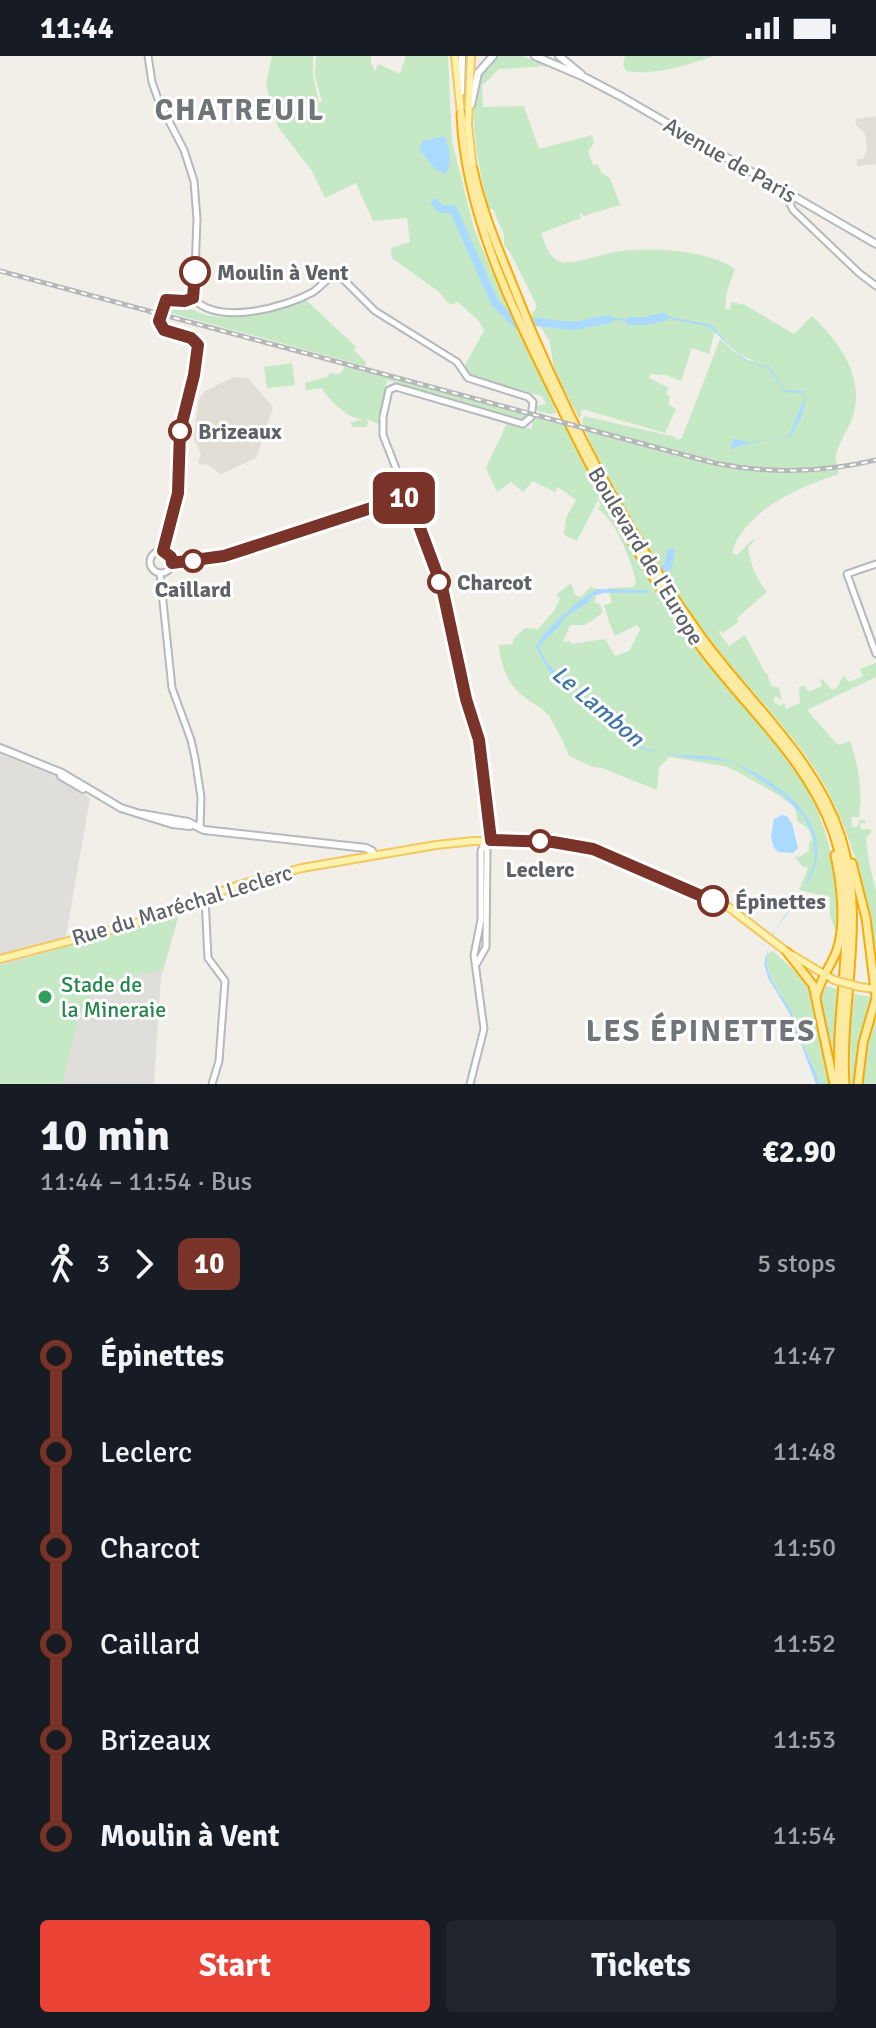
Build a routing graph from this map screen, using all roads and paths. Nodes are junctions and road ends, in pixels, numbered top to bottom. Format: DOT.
graph roads {
  1 [pos="148,56"];
  2 [pos="455,56"];
  3 [pos="462,56"];
  4 [pos="471,56"];
  5 [pos="493,56"];
  6 [pos="526,56"];
  7 [pos="535,56"];
  8 [pos="559,56"];
  9 [pos="543,60"];
  10 [pos="584,77"];
  11 [pos="461,114"];
  12 [pos="473,169"];
  13 [pos="789,194"];
  14 [pos="876,244"];
  15 [pos="876,286"];
  16 [pos="193,298"];
  17 [pos="408,496"];
  18 [pos="163,551"];
  19 [pos="172,563"];
  20 [pos="876,564"];
  21 [pos="160,573"];
  22 [pos="874,644"];
  23 [pos="876,654"];
  24 [pos="0,748"];
  25 [pos="800,768"];
  26 [pos="819,787"];
  27 [pos="197,827"];
  28 [pos="487,841"];
  29 [pos="354,848"];
  30 [pos="374,855"];
  31 [pos="361,858"];
  32 [pos="205,898"];
  33 [pos="787,952"];
  34 [pos="0,959"];
  35 [pos="477,963"];
  36 [pos="824,976"];
  37 [pos="876,989"];
  38 [pos="816,997"];
  39 [pos="875,1008"];
  40 [pos="212,1084"];
  41 [pos="470,1084"];
  42 [pos="839,1084"];
  43 [pos="858,1084"];
  1 -- 16 [label="street"];
  2 -- 11 [label="main road, Boulevard de l'Europe"];
  3 -- 11 [label="main road"];
  4 -- 12 [label="main road, Boulevard de l'Europe"];
  5 -- 12 [label="main road"];
  6 -- 9 [label="main road"];
  7 -- 9 [label="main road, Avenue de Paris"];
  8 -- 10 [label="main road, Avenue de Paris"];
  9 -- 10 [label="main road, Avenue de Paris"];
  10 -- 13 [label="main road, Avenue de Paris"];
  11 -- 25 [label="highway, Boulevard de l'Europe"];
  12 -- 26 [label="highway, Boulevard de l'Europe"];
  13 -- 14 [label="main road, Avenue de Paris"];
  13 -- 15 [label="street"];
  16 -- 17 [label="street"];
  16 -- 18 [label="street, bridge"];
  17 -- 19 [label="street"];
  17 -- 28 [label="street"];
  18 -- 19 [label="street"];
  18 -- 21 [label="street"];
  19 -- 21 [label="street"];
  20 -- 22 [label="street"];
  21 -- 27 [label="street"];
  22 -- 23 [label="street"];
  24 -- 27 [label="main road"];
  25 -- 36 [label="highway"];
  25 -- 42 [label="highway, Boulevard de l'Europe"];
  26 -- 37 [label="highway"];
  26 -- 42 [label="highway, Boulevard de l'Europe"];
  27 -- 29 [label="main road"];
  28 -- 30 [label="main road, Rue du Maréchal Leclerc"];
  28 -- 33 [label="main road, Rue du Maréchal Leclerc"];
  28 -- 35 [label="street"];
  28 -- 35 [label="street"];
  29 -- 30 [label="main road"];
  29 -- 31 [label="main road"];
  30 -- 31 [label="main road, Rue du Maréchal Leclerc"];
  31 -- 32 [label="main road, Rue du Maréchal Leclerc"];
  32 -- 34 [label="main road, Rue du Maréchal Leclerc"];
  32 -- 40 [label="street"];
  33 -- 36 [label="main road, Rue du Maréchal Leclerc"];
  33 -- 38 [label="highway"];
  35 -- 41 [label="street"];
  36 -- 37 [label="main road, Rue du Maréchal Leclerc, bridge"];
  36 -- 38 [label="highway"];
  37 -- 39 [label="highway"];
  38 -- 42 [label="highway"];
  39 -- 43 [label="highway"];
}
